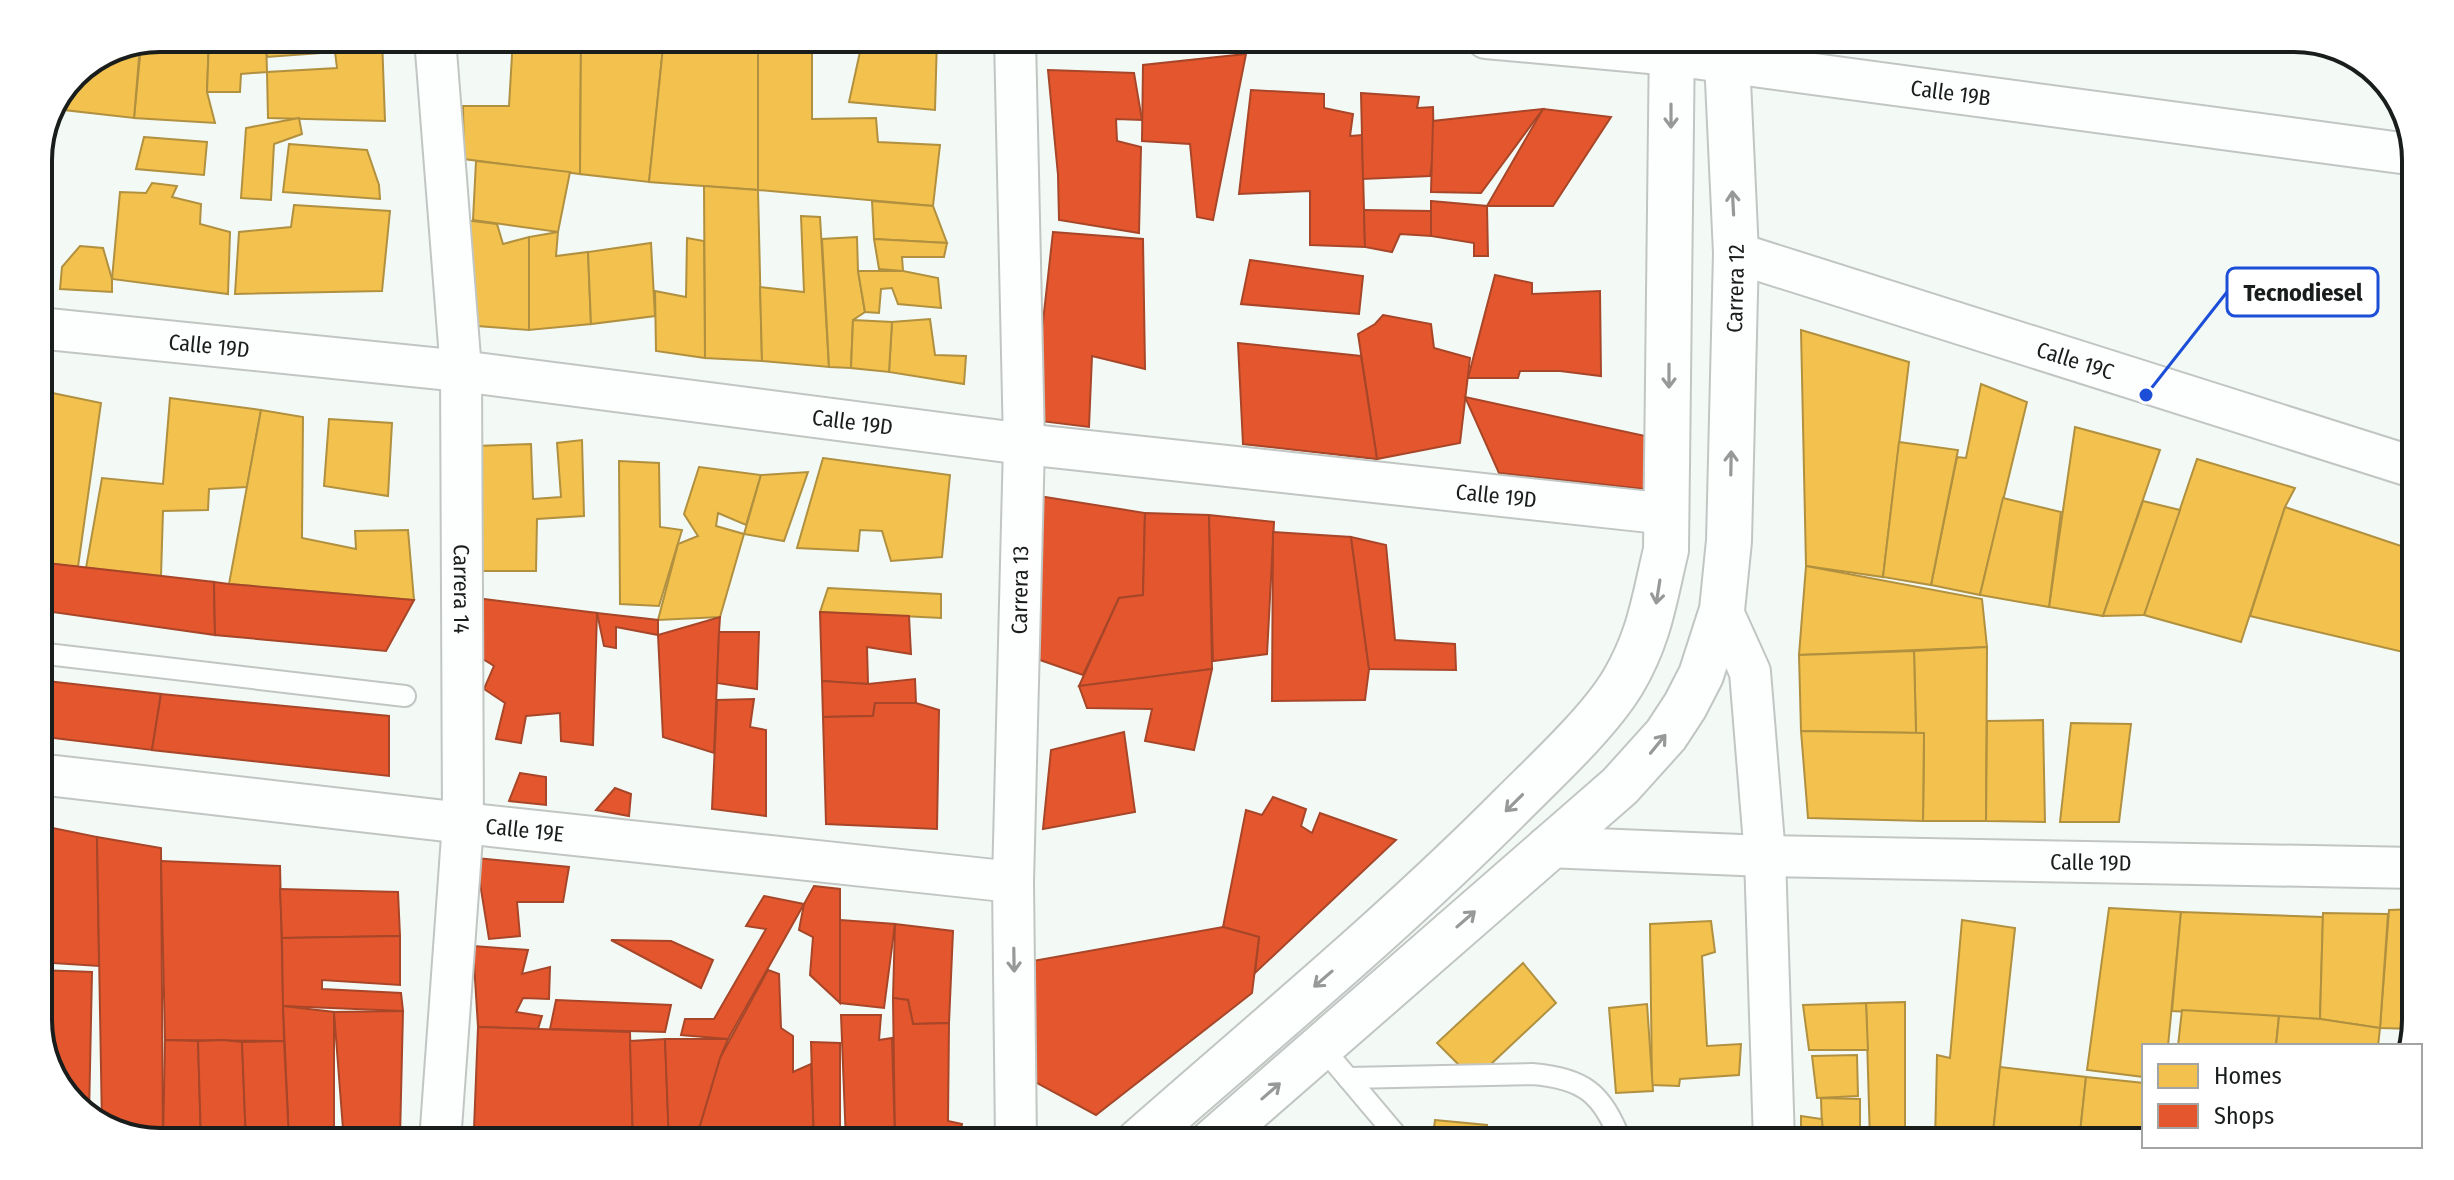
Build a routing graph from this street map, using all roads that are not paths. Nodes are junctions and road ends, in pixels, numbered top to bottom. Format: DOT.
graph roads {
  1 [pos="436,52"];
  2 [pos="1015,52"];
  3 [pos="1672,52"];
  4 [pos="1726,52"];
  5 [pos="1739,52"];
  6 [pos="2402,153"];
  7 [pos="1736,253"];
  8 [pos="52,329"];
  9 [pos="461,371"];
  10 [pos="1024,444"];
  11 [pos="2402,464"];
  12 [pos="1668,514"];
  13 [pos="1722,610"];
  14 [pos="52,655"];
  15 [pos="405,696"];
  16 [pos="52,776"];
  17 [pos="463,823"];
  18 [pos="1547,847"];
  19 [pos="1765,856"];
  20 [pos="2402,868"];
  21 [pos="1013,882"];
  22 [pos="1334,1062"];
  23 [pos="441,1128"];
  24 [pos="1016,1128"];
  25 [pos="1154,1128"];
  26 [pos="1233,1128"];
  27 [pos="1390,1128"];
  28 [pos="1616,1128"];
  29 [pos="1774,1128"];
  1 -- 9 [label="street, Carrera 14"];
  2 -- 10 [label="street, Carrera 13"];
  3 -- 12 [label="street, one-way"];
  7 -- 4 [label="street, Carrera 12, one-way"];
  5 -- 6 [label="street, Calle 19B"];
  7 -- 11 [label="street, Calle 19C"];
  13 -- 7 [label="street, Carrera 12, one-way"];
  8 -- 9 [label="street, Calle 19D"];
  9 -- 10 [label="street, Calle 19D"];
  9 -- 17 [label="street, Carrera 14"];
  10 -- 12 [label="street, Calle 19D"];
  10 -- 21 [label="street, Carrera 13"];
  12 -- 25 [label="street, one-way"];
  18 -- 13 [label="street, Carrera 12, one-way"];
  13 -- 19 [label="street"];
  14 -- 15 [label="lane"];
  16 -- 17 [label="street, Calle 19E"];
  17 -- 21 [label="street, Calle 19E"];
  17 -- 23 [label="street, Carrera 14"];
  18 -- 19 [label="street, Calle 19D"];
  22 -- 18 [label="street, Carrera 12, one-way"];
  19 -- 20 [label="street, Calle 19D"];
  19 -- 29 [label="street"];
  21 -- 24 [label="street, Carrera 13, one-way"];
  26 -- 22 [label="street, Carrera 12, one-way"];
  22 -- 27 [label="lane"];
  22 -- 28 [label="lane"];
}
